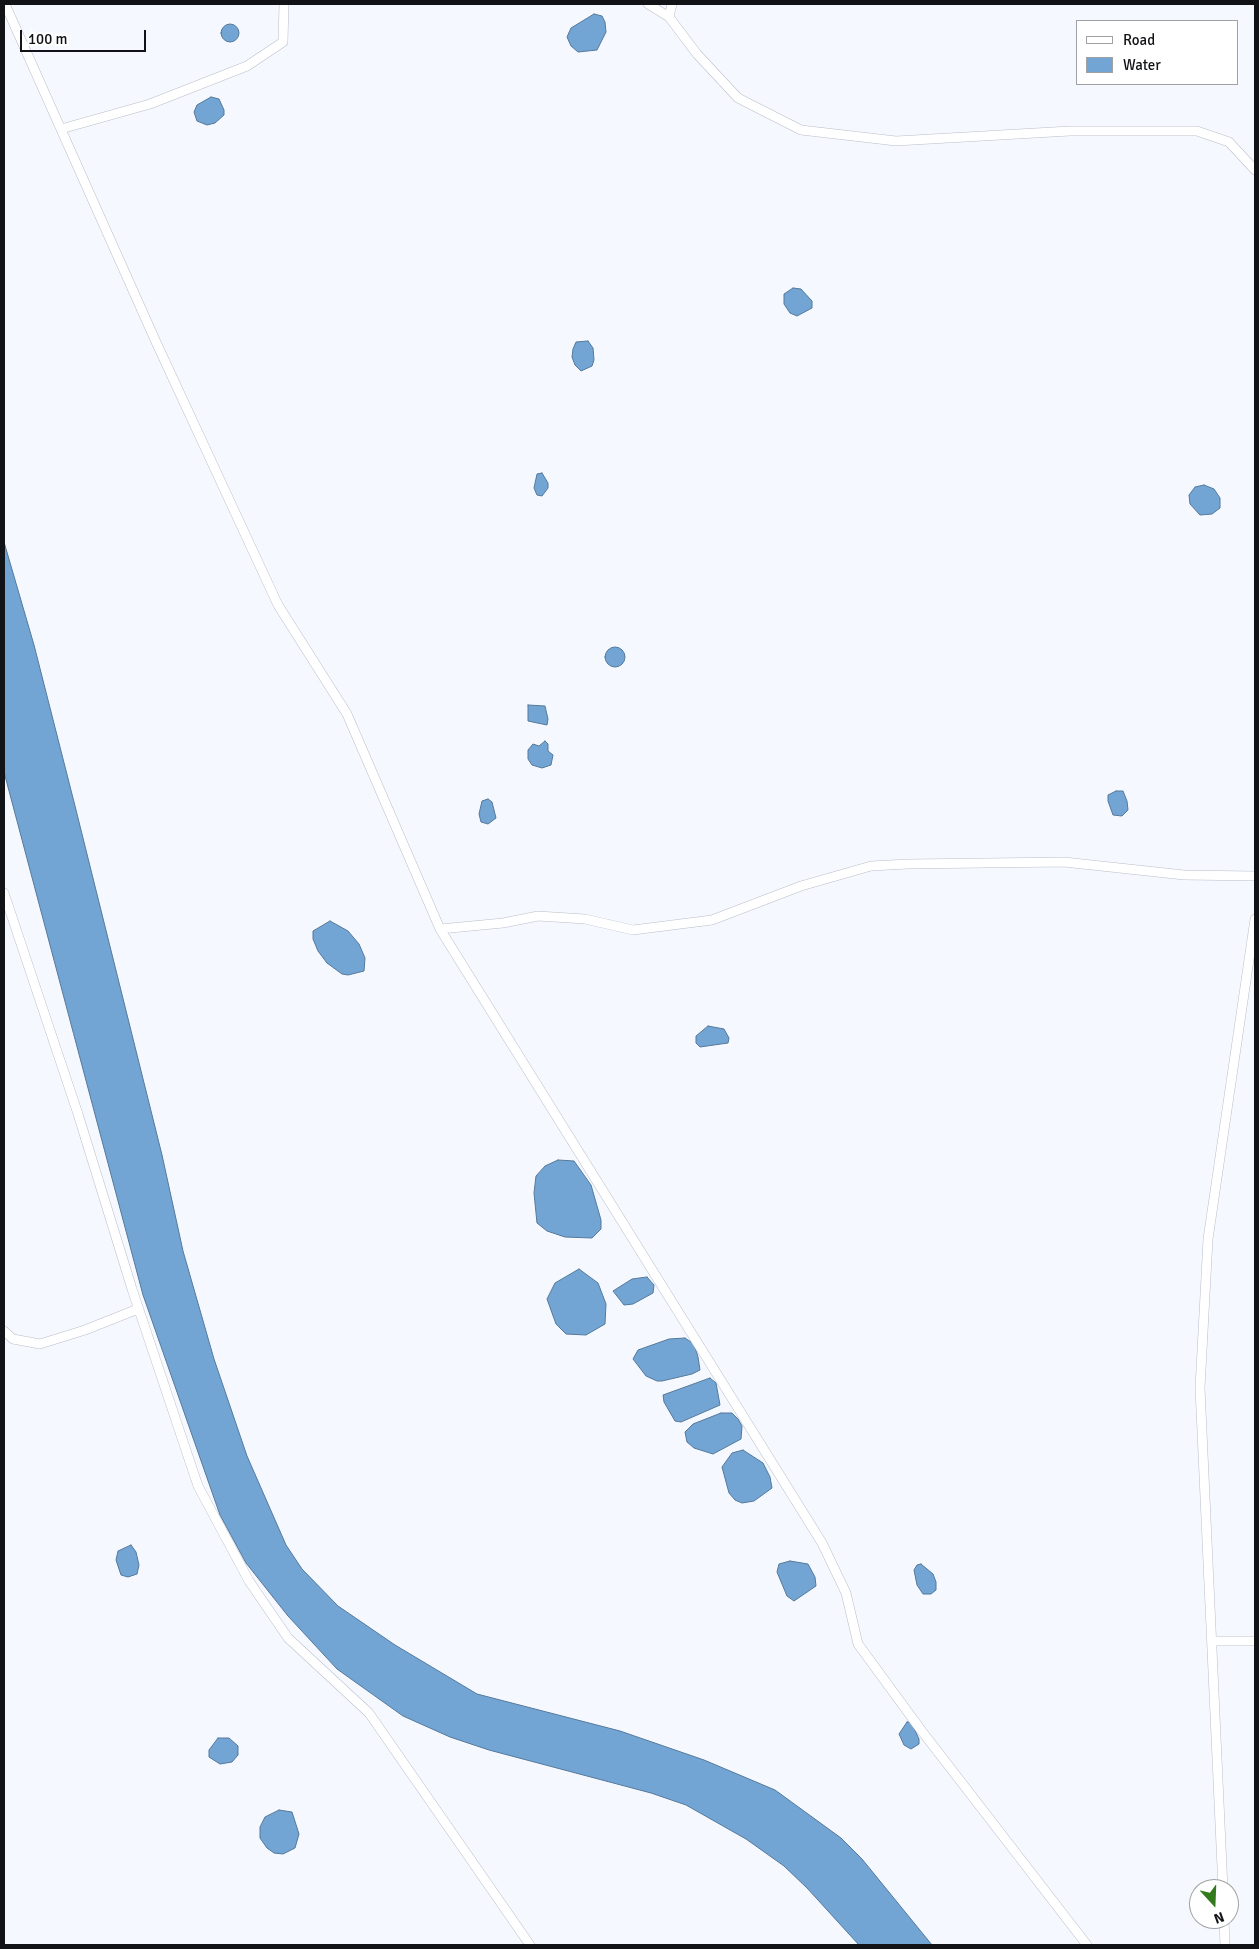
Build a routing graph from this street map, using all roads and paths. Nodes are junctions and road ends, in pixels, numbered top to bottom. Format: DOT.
graph roads {
  1 [pos="5,4"];
  2 [pos="284,4"];
  3 [pos="648,4"];
  4 [pos="672,4"];
  5 [pos="669,17"];
  6 [pos="61,129"];
  7 [pos="1255,170"];
  8 [pos="1255,876"];
  9 [pos="4,893"];
  10 [pos="1255,919"];
  11 [pos="440,929"];
  12 [pos="138,1308"];
  13 [pos="4,1331"];
  14 [pos="1214,1641"];
  15 [pos="1255,1641"];
  16 [pos="1223,1879"];
  17 [pos="1224,1929"];
  18 [pos="530,1945"];
  19 [pos="1087,1945"];
  20 [pos="1225,1945"];
  1 -- 6 [label="street"];
  2 -- 6 [label="street"];
  3 -- 5 [label="street"];
  4 -- 5 [label="street"];
  5 -- 7 [label="street"];
  6 -- 11 [label="street"];
  8 -- 11 [label="street"];
  9 -- 12 [label="street"];
  10 -- 14 [label="street"];
  11 -- 19 [label="street"];
  12 -- 13 [label="street"];
  12 -- 18 [label="street"];
  14 -- 15 [label="street"];
  14 -- 16 [label="street"];
  17 -- 20 [label="street"];
}
